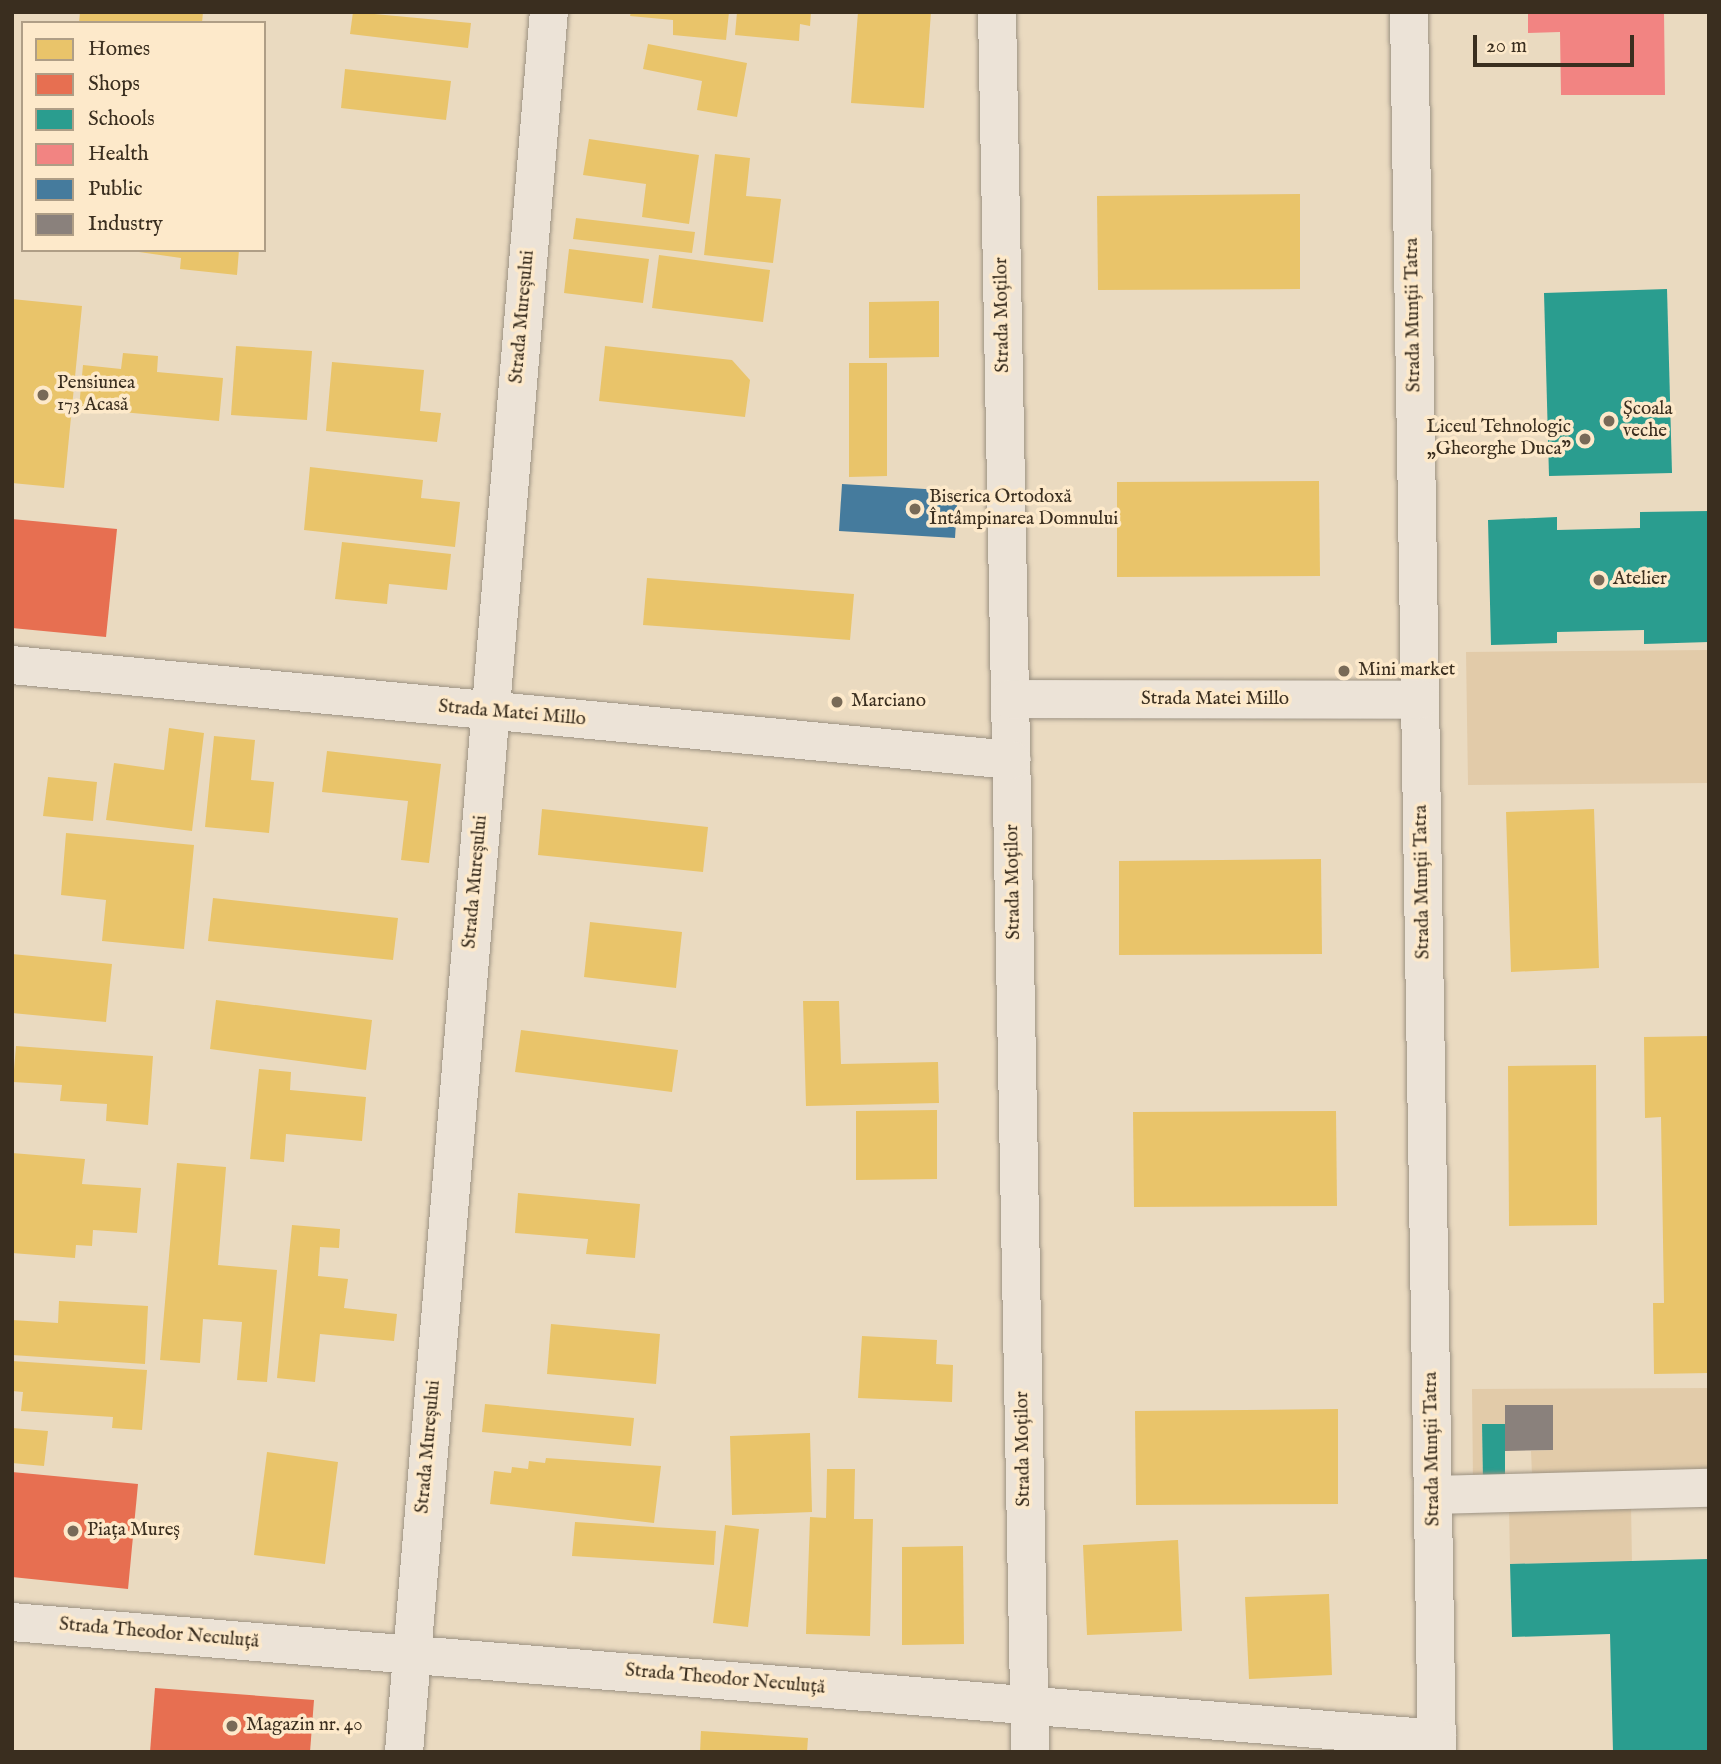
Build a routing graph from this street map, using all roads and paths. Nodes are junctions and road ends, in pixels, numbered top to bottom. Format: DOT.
graph roads {
  1 [pos="549,12"];
  2 [pos="997,12"];
  3 [pos="1409,12"];
  4 [pos="12,665"];
  5 [pos="1010,699"];
  6 [pos="1420,700"];
  7 [pos="491,712"];
  8 [pos="1011,760"];
  9 [pos="1709,1488"];
  10 [pos="1433,1495"];
  11 [pos="12,1622"];
  12 [pos="411,1655"];
  13 [pos="1029,1705"];
  14 [pos="1437,1745"];
  15 [pos="404,1752"];
  16 [pos="1030,1752"];
  1 -- 7 [label="street, Strada Mureșului"];
  2 -- 5 [label="street, Strada Moților"];
  3 -- 6 [label="street, Strada Munții Tatra"];
  4 -- 7 [label="street, Strada Matei Millo"];
  5 -- 6 [label="street, Strada Matei Millo"];
  5 -- 8 [label="street, Strada Moților"];
  6 -- 10 [label="street, Strada Munții Tatra"];
  7 -- 8 [label="street, Strada Matei Millo"];
  7 -- 12 [label="street, Strada Mureșului"];
  8 -- 13 [label="street, Strada Moților"];
  9 -- 10 [label="street"];
  10 -- 14 [label="street, Strada Munții Tatra"];
  11 -- 12 [label="street, Strada Theodor Neculuță"];
  12 -- 13 [label="street, Strada Theodor Neculuță"];
  12 -- 15 [label="street, Strada Mureșului"];
  13 -- 14 [label="street, Strada Theodor Neculuță"];
  13 -- 16 [label="street, Strada Moților"];
}
